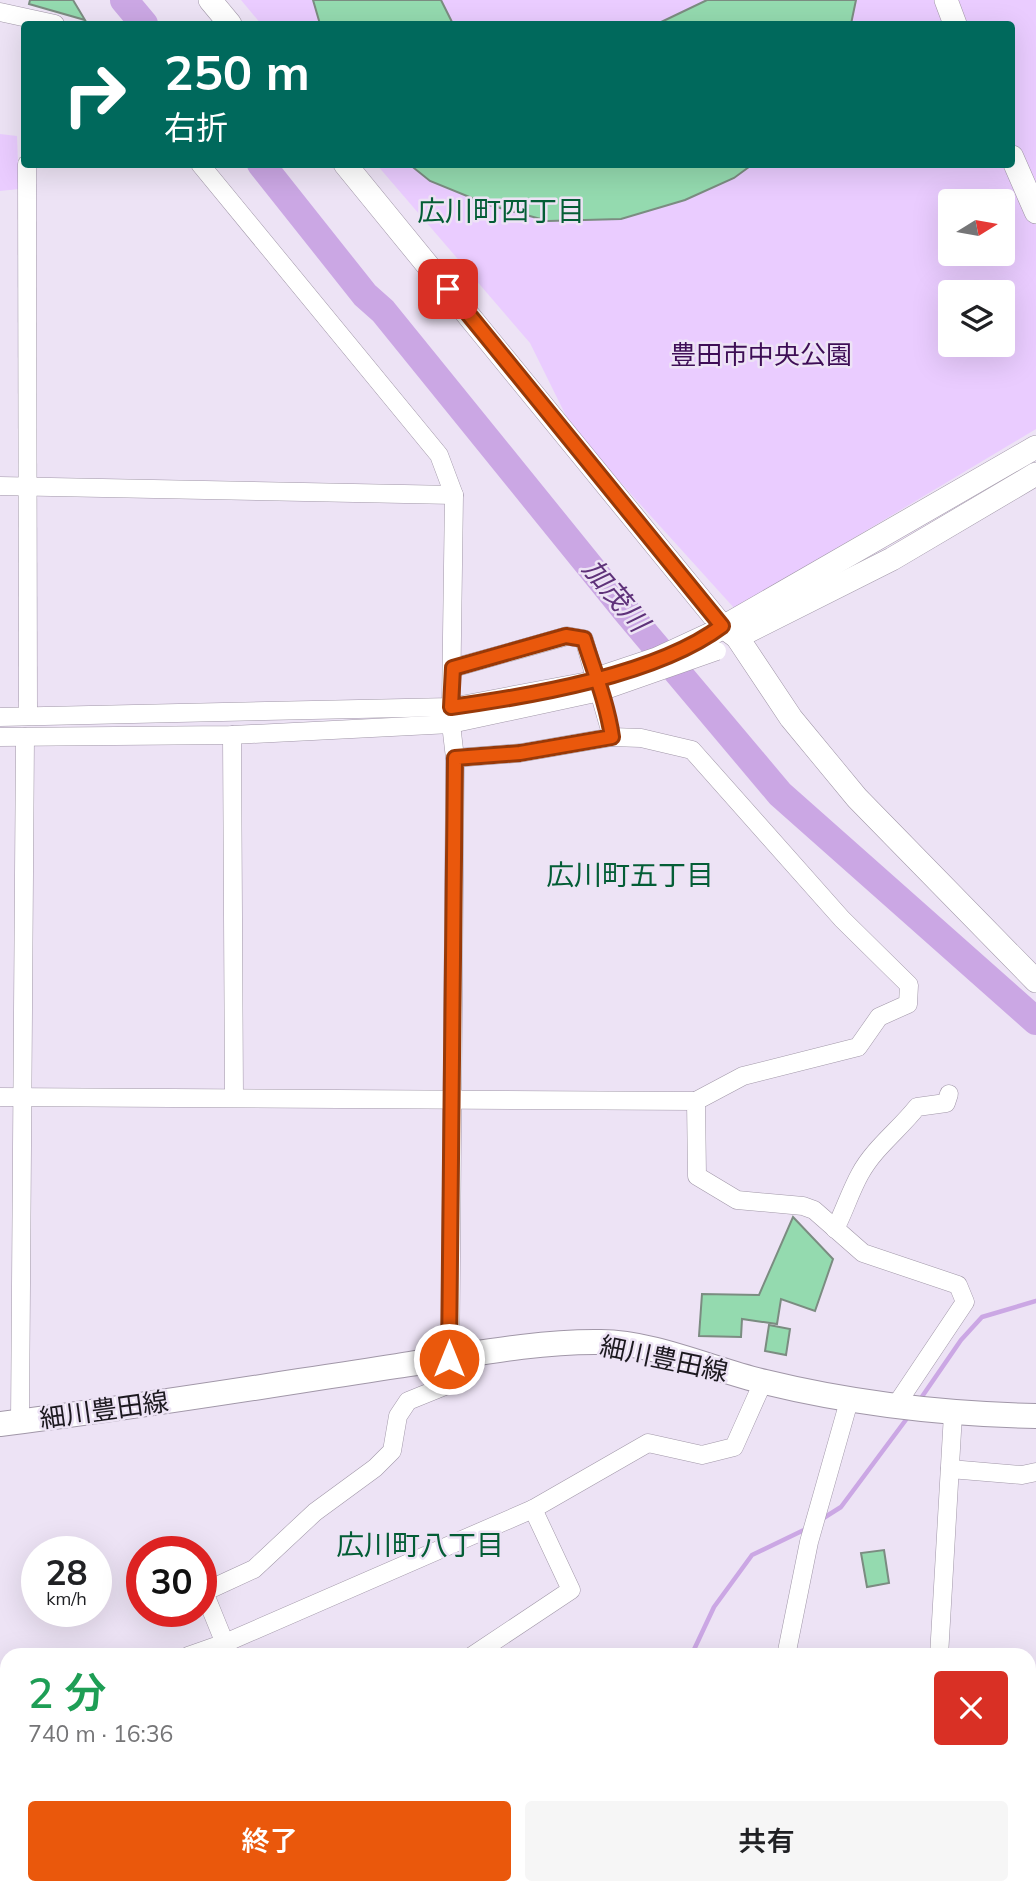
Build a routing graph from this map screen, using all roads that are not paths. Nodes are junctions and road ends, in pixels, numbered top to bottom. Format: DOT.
graph roads {
  1 [pos="210,0"];
  2 [pos="946,0"];
  3 [pos="0,12"];
  4 [pos="24,21"];
  5 [pos="228,21"];
  6 [pos="954,21"];
  7 [pos="1015,164"];
  8 [pos="27,168"];
  9 [pos="203,168"];
  10 [pos="348,168"];
  11 [pos="1036,212"];
  12 [pos="1036,447"];
  13 [pos="1036,474"];
  14 [pos="0,486"];
  15 [pos="28,486"];
  16 [pos="454,495"];
  17 [pos="722,637"];
  18 [pos="453,668"];
  19 [pos="597,686"];
  20 [pos="28,716"];
  21 [pos="451,716"];
  22 [pos="0,717"];
  23 [pos="232,735"];
  24 [pos="0,737"];
  25 [pos="26,737"];
  26 [pos="612,737"];
  27 [pos="455,758"];
  28 [pos="1036,981"];
  29 [pos="949,1094"];
  30 [pos="0,1097"];
  31 [pos="20,1097"];
  32 [pos="234,1097"];
  33 [pos="452,1097"];
  34 [pos="696,1101"];
  35 [pos="835,1229"];
  36 [pos="449,1359"];
  37 [pos="763,1382"];
  38 [pos="849,1401"];
  39 [pos="894,1408"];
  40 [pos="953,1414"];
  41 [pos="1036,1416"];
  42 [pos="10,1423"];
  43 [pos="950,1469"];
  44 [pos="1036,1472"];
  45 [pos="533,1508"];
  46 [pos="228,1648"];
  47 [pos="230,1648"];
  48 [pos="484,1648"];
  49 [pos="788,1648"];
  50 [pos="939,1648"];
  1 -- 5 [label="street"];
  2 -- 6 [label="street"];
  3 -- 4 [label="street"];
  7 -- 11 [label="street"];
  8 -- 15 [label="street"];
  9 -- 16 [label="street"];
  10 -- 17 [label="street"];
  12 -- 17 [label="street"];
  13 -- 17 [label="street"];
  14 -- 15 [label="street"];
  15 -- 16 [label="street"];
  15 -- 20 [label="street"];
  16 -- 18 [label="street"];
  17 -- 19 [label="street, bridge"];
  17 -- 28 [label="street"];
  18 -- 21 [label="street"];
  18 -- 26 [label="street"];
  19 -- 21 [label="street"];
  20 -- 21 [label="street"];
  20 -- 22 [label="street"];
  21 -- 23 [label="street"];
  21 -- 27 [label="street"];
  23 -- 25 [label="street"];
  23 -- 32 [label="street"];
  24 -- 25 [label="street"];
  25 -- 31 [label="street"];
  26 -- 27 [label="street"];
  26 -- 34 [label="street"];
  27 -- 33 [label="street"];
  29 -- 35 [label="street"];
  30 -- 31 [label="street"];
  31 -- 32 [label="street"];
  31 -- 42 [label="street"];
  32 -- 33 [label="street"];
  33 -- 34 [label="street"];
  33 -- 36 [label="street"];
  34 -- 35 [label="street"];
  35 -- 39 [label="street"];
  36 -- 37 [label="main road, 細川豊田線"];
  36 -- 42 [label="main road, 細川豊田線"];
  36 -- 46 [label="street"];
  37 -- 38 [label="main road, 細川豊田線"];
  37 -- 45 [label="street"];
  38 -- 39 [label="main road, 細川豊田線"];
  38 -- 49 [label="street"];
  39 -- 40 [label="main road, 細川豊田線"];
  40 -- 41 [label="main road, 細川豊田線"];
  40 -- 43 [label="street"];
  43 -- 44 [label="street"];
  43 -- 50 [label="street"];
  45 -- 47 [label="street"];
  45 -- 48 [label="street"];
}
